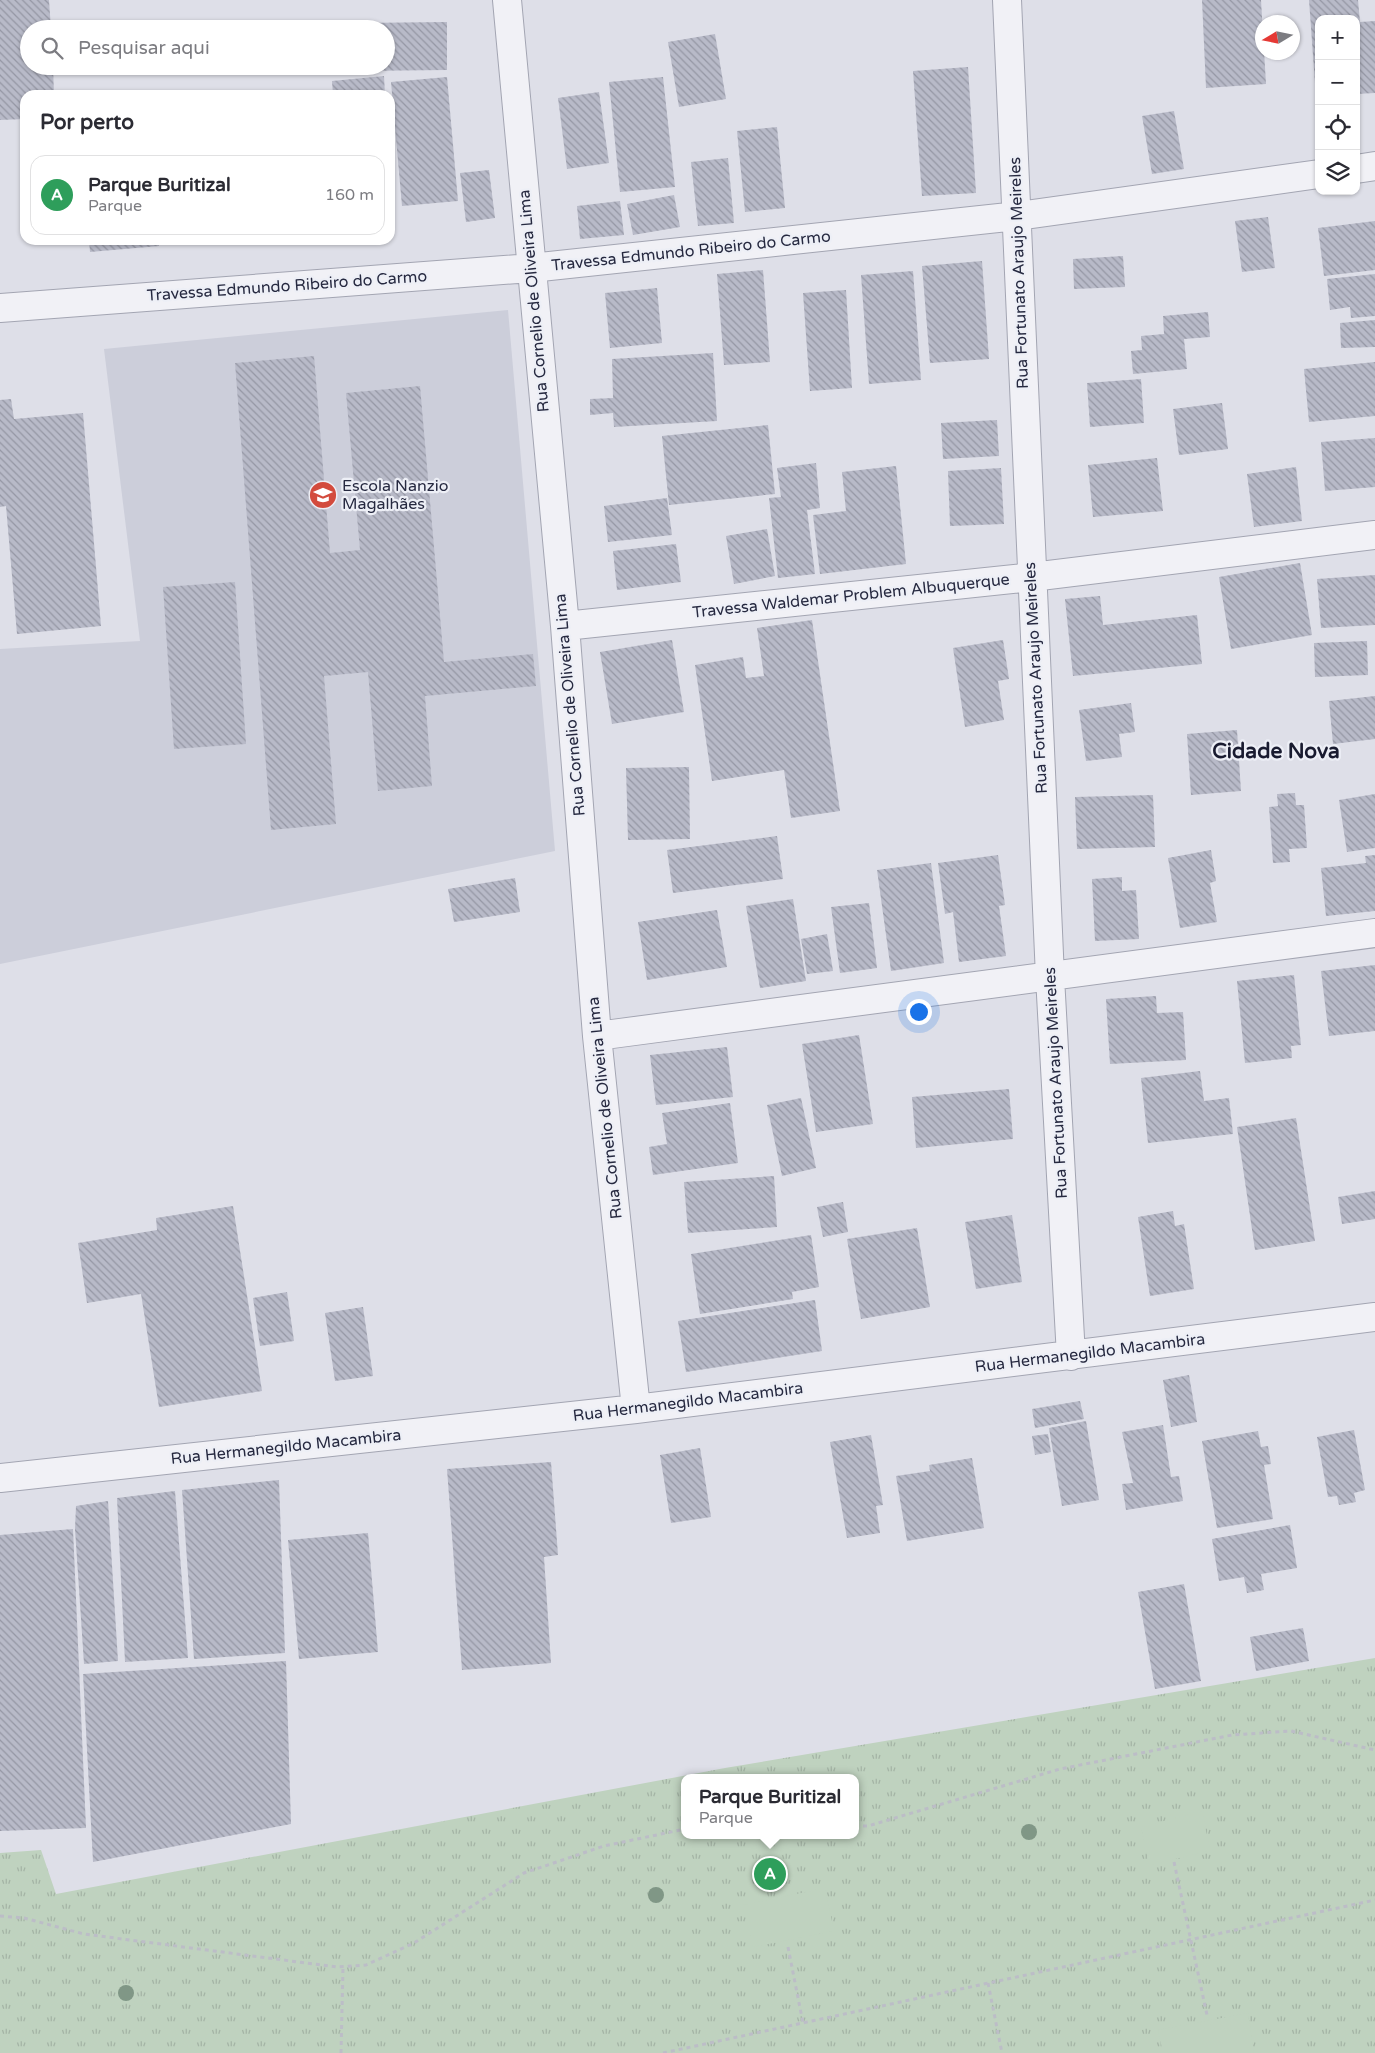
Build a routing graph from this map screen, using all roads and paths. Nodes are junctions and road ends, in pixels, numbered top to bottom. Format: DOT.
graph roads {
  1 [pos="507,0"];
  2 [pos="1007,0"];
  3 [pos="1375,166"];
  4 [pos="1360,168"];
  5 [pos="1315,175"];
  6 [pos="1018,216"];
  7 [pos="531,268"];
  8 [pos="0,308"];
  9 [pos="1375,535"];
  10 [pos="1032,577"];
  11 [pos="565,626"];
  12 [pos="1375,933"];
  13 [pos="1050,977"];
  14 [pos="597,1036"];
  15 [pos="1375,1317"];
  16 [pos="1071,1356"];
  17 [pos="636,1409"];
  18 [pos="0,1478"];
  19 [pos="1375,1750"];
  20 [pos="859,1826"];
  21 [pos="681,1830"];
  22 [pos="1174,1862"];
  23 [pos="1375,1900"];
  24 [pos="0,1916"];
  25 [pos="1190,1940"];
  26 [pos="788,1947"];
  27 [pos="343,1967"];
  28 [pos="988,1983"];
  29 [pos="1207,2015"];
  30 [pos="803,2023"];
  31 [pos="341,2053"];
  32 [pos="663,2053"];
  33 [pos="1002,2053"];
  1 -- 7 [label="street, Rua Cornelio de Oliveira Lima"];
  2 -- 6 [label="street, Rua Fortunato Araujo Meireles"];
  3 -- 4 [label="street"];
  5 -- 6 [label="street, Travessa Edmundo Ribeiro do Carmo"];
  6 -- 7 [label="street, Travessa Edmundo Ribeiro do Carmo"];
  6 -- 10 [label="street, Rua Fortunato Araujo Meireles"];
  7 -- 8 [label="street, Travessa Edmundo Ribeiro do Carmo"];
  7 -- 11 [label="street, Rua Cornelio de Oliveira Lima"];
  9 -- 10 [label="street, Travessa Waldemar Problem Albuquerque"];
  10 -- 11 [label="street, Travessa Waldemar Problem Albuquerque"];
  10 -- 13 [label="street, Rua Fortunato Araujo Meireles"];
  11 -- 14 [label="street, Rua Cornelio de Oliveira Lima"];
  12 -- 13 [label="street"];
  13 -- 14 [label="street"];
  13 -- 16 [label="street, Rua Fortunato Araujo Meireles"];
  14 -- 17 [label="street, Rua Cornelio de Oliveira Lima"];
  15 -- 16 [label="street, Rua Hermanegildo Macambira"];
  16 -- 17 [label="street, Rua Hermanegildo Macambira"];
  17 -- 18 [label="street, Rua Hermanegildo Macambira"];
  19 -- 20 [label="path"];
  21 -- 27 [label="path"];
  22 -- 25 [label="path"];
  23 -- 25 [label="path"];
  24 -- 27 [label="path"];
  25 -- 28 [label="path"];
  25 -- 29 [label="path"];
  26 -- 30 [label="path"];
  27 -- 31 [label="path"];
  28 -- 30 [label="path"];
  28 -- 33 [label="path"];
  30 -- 32 [label="path"];
}
